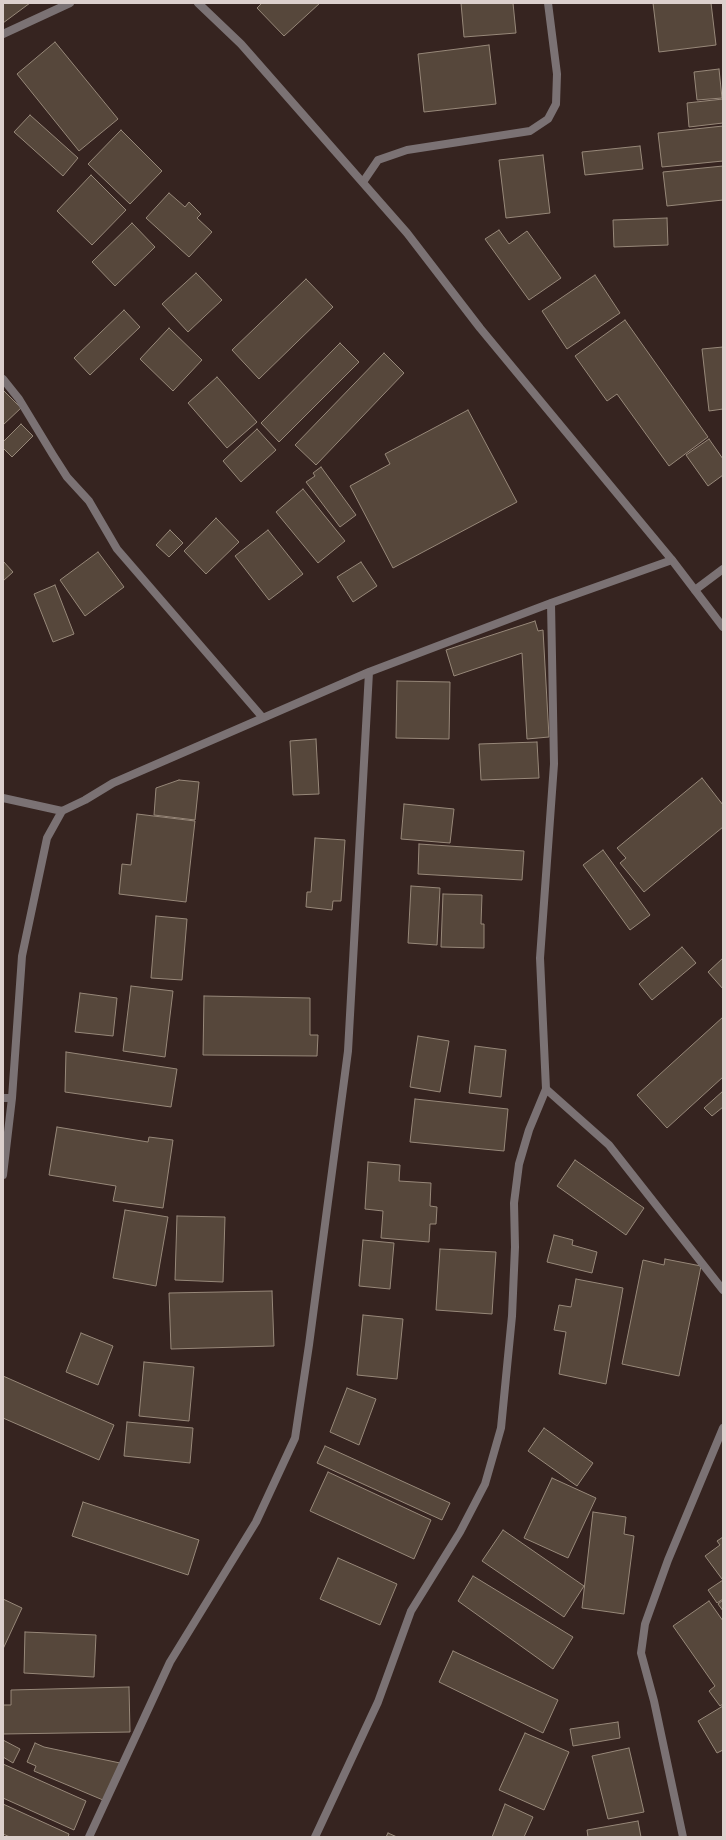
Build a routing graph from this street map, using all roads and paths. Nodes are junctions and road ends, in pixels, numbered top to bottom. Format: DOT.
graph roads {
  1 [pos="70,3"];
  2 [pos="198,3"];
  3 [pos="548,3"];
  4 [pos="3,34"];
  5 [pos="363,182"];
  6 [pos="3,379"];
  7 [pos="672,560"];
  8 [pos="723,569"];
  9 [pos="695,590"];
  10 [pos="551,603"];
  11 [pos="723,627"];
  12 [pos="369,672"];
  13 [pos="263,718"];
  14 [pos="3,798"];
  15 [pos="62,811"];
  16 [pos="546,1089"];
  17 [pos="7,1098"];
  18 [pos="3,1175"];
  19 [pos="723,1290"];
  20 [pos="723,1428"];
  21 [pos="89,1837"];
  22 [pos="315,1837"];
  23 [pos="682,1837"];
  1 -- 4 [label="street"];
  2 -- 5 [label="street"];
  3 -- 5 [label="street"];
  5 -- 7 [label="street"];
  6 -- 13 [label="street"];
  7 -- 9 [label="street"];
  7 -- 10 [label="street"];
  8 -- 9 [label="street"];
  9 -- 11 [label="street"];
  10 -- 12 [label="street"];
  10 -- 16 [label="street"];
  12 -- 13 [label="street"];
  12 -- 21 [label="street"];
  13 -- 15 [label="street"];
  14 -- 15 [label="street"];
  15 -- 17 [label="street"];
  16 -- 19 [label="street"];
  16 -- 22 [label="street"];
  17 -- 18 [label="street"];
  20 -- 23 [label="street"];
}
